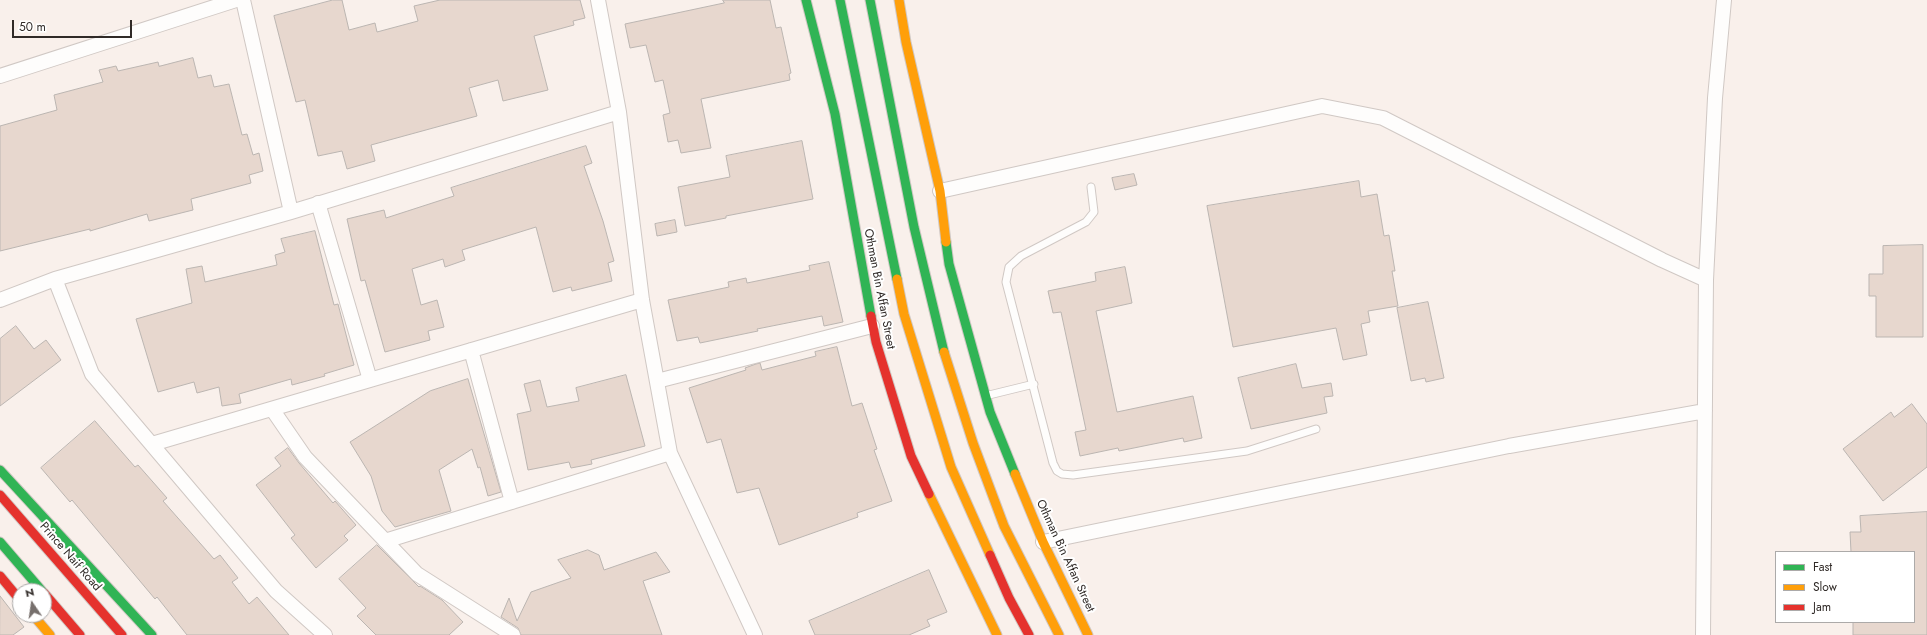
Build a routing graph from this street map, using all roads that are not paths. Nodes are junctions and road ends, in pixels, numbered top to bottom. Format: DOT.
graph roads {
  1 [pos="236,0"];
  2 [pos="243,0"];
  3 [pos="598,0"];
  4 [pos="806,0"];
  5 [pos="840,0"];
  6 [pos="870,0"];
  7 [pos="899,0"];
  8 [pos="1724,0"];
  9 [pos="0,76"];
  10 [pos="619,112"];
  11 [pos="1091,187"];
  12 [pos="940,191"];
  13 [pos="318,203"];
  14 [pos="291,212"];
  15 [pos="55,279"];
  16 [pos="1706,280"];
  17 [pos="0,300"];
  18 [pos="642,300"];
  19 [pos="872,326"];
  20 [pos="471,350"];
  21 [pos="370,380"];
  22 [pos="657,380"];
  23 [pos="1034,384"];
  24 [pos="985,396"];
  25 [pos="272,409"];
  26 [pos="1705,411"];
  27 [pos="1316,429"];
  28 [pos="152,444"];
  29 [pos="670,453"];
  30 [pos="0,470"];
  31 [pos="0,495"];
  32 [pos="512,502"];
  33 [pos="385,541"];
  34 [pos="0,542"];
  35 [pos="1043,542"];
  36 [pos="0,576"];
  37 [pos="35,583"];
  38 [pos="12,590"];
  39 [pos="52,602"];
  40 [pos="39,623"];
  41 [pos="48,634"];
  42 [pos="80,635"];
  43 [pos="122,635"];
  44 [pos="152,635"];
  45 [pos="326,635"];
  46 [pos="513,635"];
  47 [pos="755,635"];
  48 [pos="997,635"];
  49 [pos="1029,635"];
  50 [pos="1059,635"];
  51 [pos="1088,635"];
  52 [pos="1703,635"];
  1 -- 9 [label="street"];
  2 -- 14 [label="street"];
  3 -- 10 [label="street"];
  4 -- 19 [label="main road, Othman Bin Affan Street"];
  5 -- 49 [label="main road, Othman Bin Affan Street"];
  6 -- 50 [label="main road"];
  7 -- 12 [label="main road, Othman Bin Affan Street"];
  8 -- 16 [label="street"];
  10 -- 13 [label="street"];
  10 -- 18 [label="street"];
  11 -- 23 [label="lane"];
  12 -- 16 [label="street"];
  12 -- 24 [label="main road, Othman Bin Affan Street"];
  13 -- 14 [label="street"];
  13 -- 21 [label="street"];
  14 -- 15 [label="street"];
  15 -- 17 [label="street"];
  15 -- 28 [label="street"];
  16 -- 26 [label="street"];
  18 -- 20 [label="street"];
  18 -- 22 [label="street"];
  19 -- 22 [label="street"];
  19 -- 48 [label="main road, Othman Bin Affan Street"];
  20 -- 21 [label="street"];
  20 -- 32 [label="street"];
  21 -- 25 [label="street"];
  22 -- 29 [label="street"];
  23 -- 24 [label="lane"];
  23 -- 27 [label="lane"];
  24 -- 35 [label="main road, Othman Bin Affan Street"];
  25 -- 28 [label="street"];
  25 -- 33 [label="street"];
  26 -- 35 [label="street"];
  26 -- 52 [label="street"];
  28 -- 45 [label="street"];
  29 -- 32 [label="street"];
  29 -- 47 [label="street"];
  30 -- 44 [label="main road"];
  31 -- 43 [label="main road, Prince Naif Road"];
  32 -- 33 [label="street"];
  33 -- 46 [label="street"];
  34 -- 37 [label="main road"];
  35 -- 51 [label="main road, Othman Bin Affan Street"];
  36 -- 38 [label="main road"];
  39 -- 42 [label="main road"];
  40 -- 41 [label="main road"];
}
